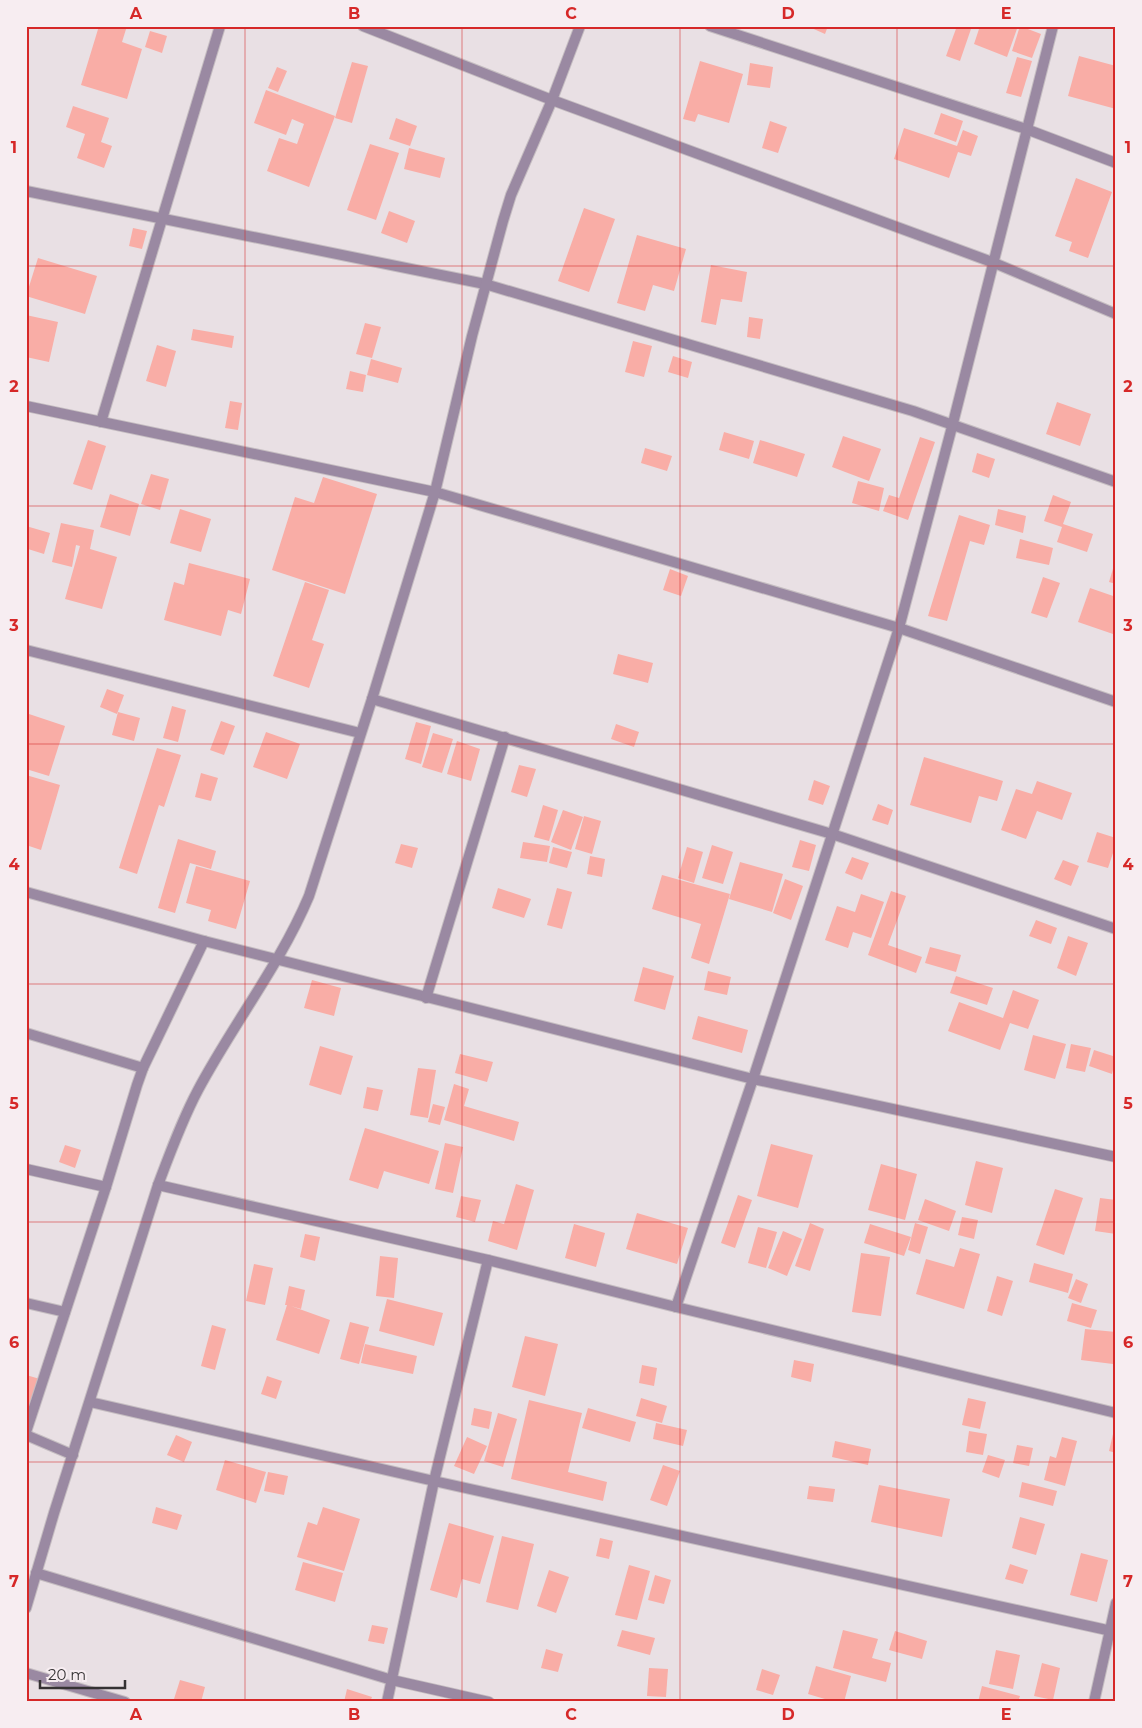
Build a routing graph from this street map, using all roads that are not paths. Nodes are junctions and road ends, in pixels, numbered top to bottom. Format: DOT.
graph roads {
  1 [pos="220,26"];
  2 [pos="363,26"];
  3 [pos="580,26"];
  4 [pos="710,26"];
  5 [pos="1053,26"];
  6 [pos="552,100"];
  7 [pos="1026,129"];
  8 [pos="1116,163"];
  9 [pos="26,191"];
  10 [pos="162,218"];
  11 [pos="992,262"];
  12 [pos="485,284"];
  13 [pos="1116,314"];
  14 [pos="26,406"];
  15 [pos="102,422"];
  16 [pos="953,424"];
  17 [pos="1116,482"];
  18 [pos="435,492"];
  19 [pos="899,628"];
  20 [pos="26,650"];
  21 [pos="372,699"];
  22 [pos="1116,702"];
  23 [pos="360,733"];
  24 [pos="505,737"];
  25 [pos="832,834"];
  26 [pos="26,892"];
  27 [pos="1116,929"];
  28 [pos="204,941"];
  29 [pos="278,959"];
  30 [pos="426,998"];
  31 [pos="26,1033"];
  32 [pos="143,1068"];
  33 [pos="753,1079"];
  34 [pos="1116,1157"];
  35 [pos="26,1169"];
  36 [pos="158,1185"];
  37 [pos="106,1187"];
  38 [pos="488,1260"];
  39 [pos="26,1303"];
  40 [pos="676,1307"];
  41 [pos="65,1312"];
  42 [pos="90,1402"];
  43 [pos="1116,1414"];
  44 [pos="26,1433"];
  45 [pos="73,1455"];
  46 [pos="434,1481"];
  47 [pos="36,1573"];
  48 [pos="1116,1603"];
  49 [pos="26,1608"];
  50 [pos="1113,1631"];
  51 [pos="26,1673"];
  52 [pos="392,1680"];
  53 [pos="125,1702"];
  54 [pos="387,1702"];
  55 [pos="489,1702"];
  56 [pos="1094,1702"];
  1 -- 10 [label="street"];
  2 -- 6 [label="street"];
  3 -- 6 [label="street"];
  4 -- 7 [label="street"];
  5 -- 7 [label="street"];
  6 -- 11 [label="street"];
  6 -- 12 [label="street"];
  7 -- 8 [label="street"];
  7 -- 11 [label="street"];
  9 -- 10 [label="street"];
  10 -- 12 [label="street"];
  10 -- 15 [label="street"];
  11 -- 13 [label="street"];
  11 -- 16 [label="street"];
  12 -- 16 [label="street"];
  12 -- 18 [label="street"];
  14 -- 15 [label="street"];
  15 -- 18 [label="street"];
  16 -- 17 [label="street"];
  16 -- 19 [label="street"];
  18 -- 19 [label="street"];
  18 -- 21 [label="street"];
  19 -- 22 [label="street"];
  19 -- 25 [label="street"];
  20 -- 23 [label="street"];
  21 -- 23 [label="street"];
  21 -- 24 [label="street"];
  23 -- 29 [label="street"];
  24 -- 25 [label="street"];
  24 -- 30 [label="street"];
  25 -- 27 [label="street"];
  25 -- 33 [label="street"];
  26 -- 28 [label="street"];
  28 -- 29 [label="street"];
  28 -- 32 [label="street"];
  29 -- 30 [label="street"];
  29 -- 36 [label="street"];
  30 -- 33 [label="street"];
  31 -- 32 [label="street"];
  32 -- 37 [label="street"];
  33 -- 34 [label="street"];
  33 -- 40 [label="street"];
  35 -- 37 [label="street"];
  36 -- 38 [label="street"];
  36 -- 42 [label="street"];
  37 -- 41 [label="street"];
  38 -- 40 [label="street"];
  38 -- 46 [label="street"];
  39 -- 41 [label="street"];
  40 -- 43 [label="street"];
  41 -- 44 [label="street"];
  42 -- 45 [label="street"];
  42 -- 46 [label="street"];
  44 -- 45 [label="street"];
  45 -- 47 [label="street"];
  46 -- 50 [label="street"];
  46 -- 52 [label="street"];
  47 -- 49 [label="street"];
  47 -- 52 [label="street"];
  48 -- 50 [label="street"];
  50 -- 56 [label="street"];
  51 -- 53 [label="street"];
  52 -- 54 [label="street"];
  52 -- 55 [label="street"];
}
